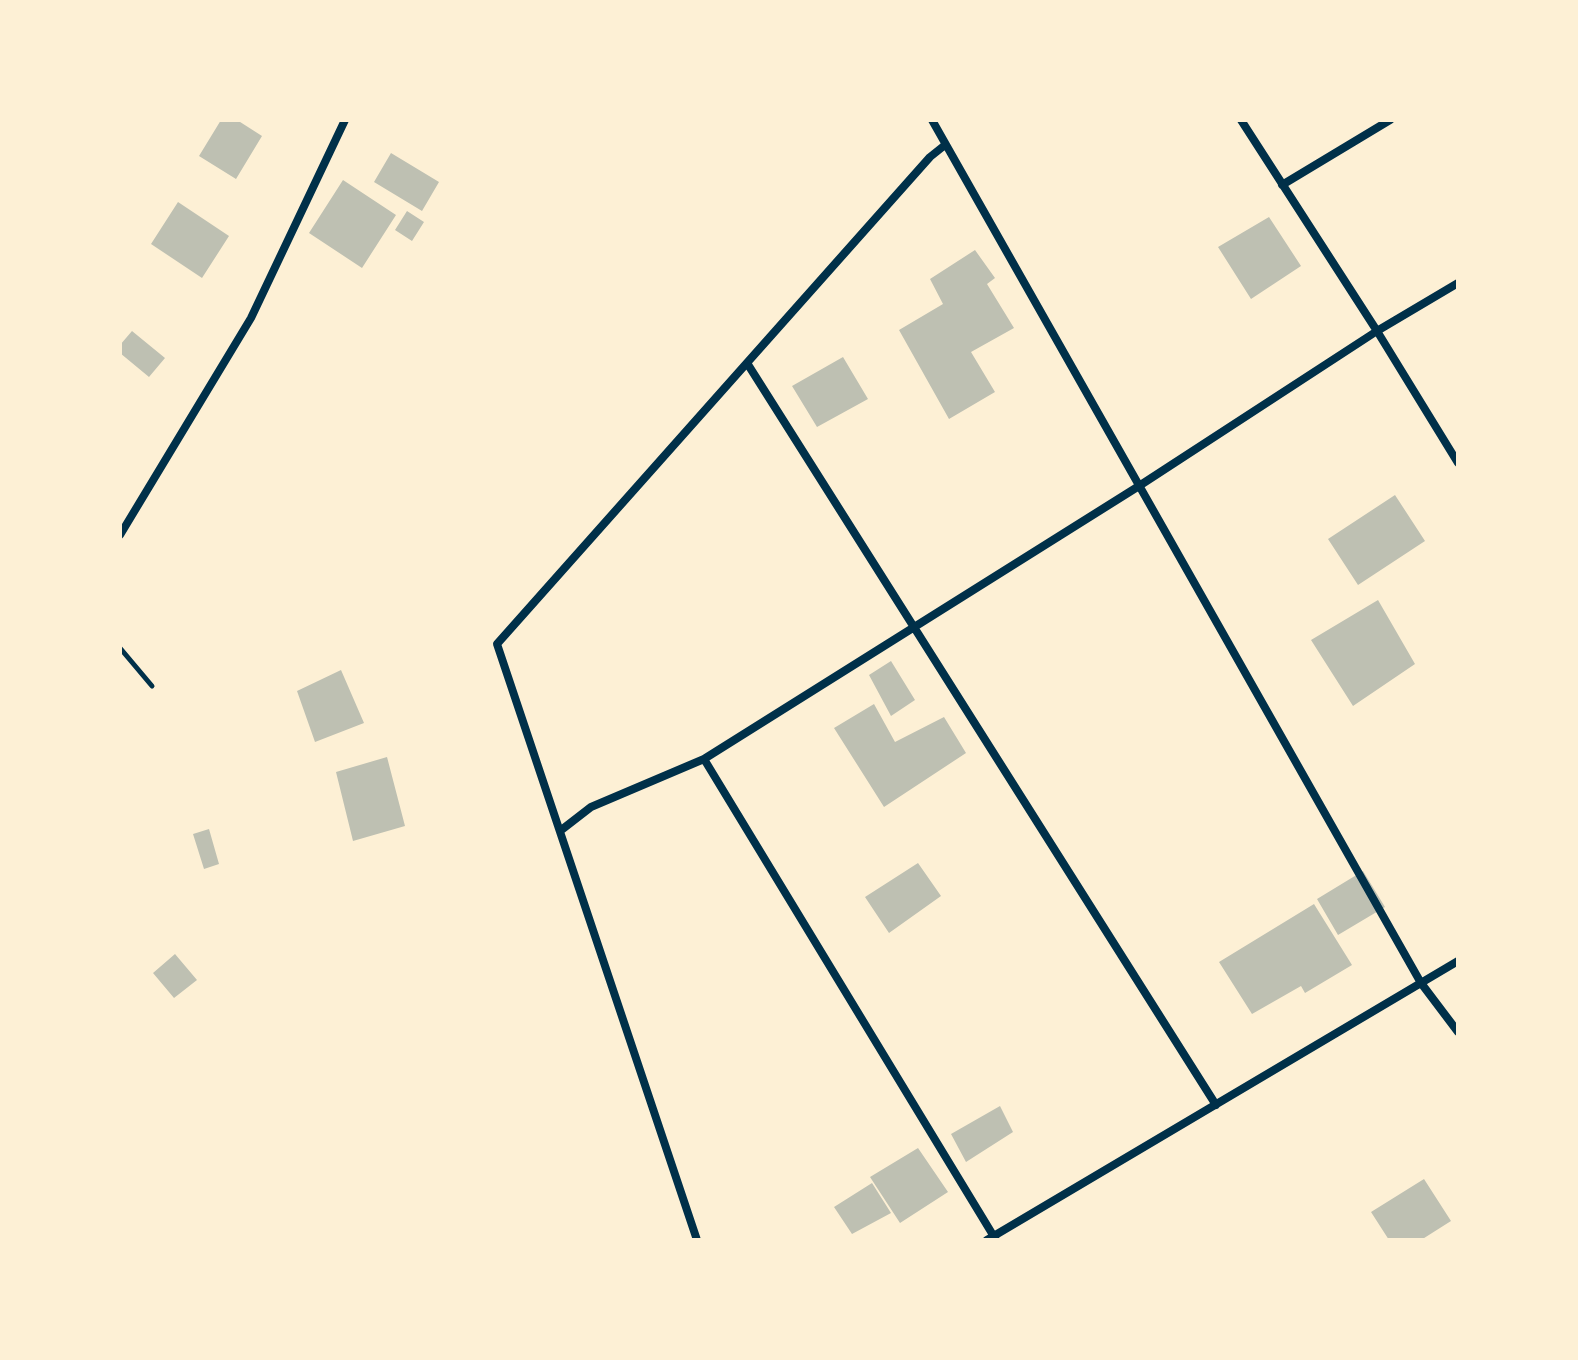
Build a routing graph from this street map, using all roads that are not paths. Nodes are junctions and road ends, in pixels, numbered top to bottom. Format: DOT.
graph roads {
  1 [pos="345,120"];
  2 [pos="932,120"];
  3 [pos="1241,120"];
  4 [pos="1390,120"];
  5 [pos="945,145"];
  6 [pos="1282,185"];
  7 [pos="1458,283"];
  8 [pos="1377,331"];
  9 [pos="747,363"];
  10 [pos="1458,463"];
  11 [pos="1139,486"];
  12 [pos="120,535"];
  13 [pos="912,628"];
  14 [pos="704,759"];
  15 [pos="560,831"];
  16 [pos="1458,961"];
  17 [pos="1421,983"];
  18 [pos="1458,1032"];
  19 [pos="1216,1105"];
  20 [pos="992,1239"];
  21 [pos="697,1240"];
  1 -- 12 [label="street"];
  2 -- 5 [label="street"];
  3 -- 6 [label="street"];
  4 -- 6 [label="street"];
  5 -- 9 [label="street"];
  5 -- 11 [label="street"];
  6 -- 8 [label="street"];
  7 -- 8 [label="street"];
  8 -- 10 [label="street"];
  8 -- 11 [label="street"];
  9 -- 13 [label="street"];
  9 -- 15 [label="street"];
  11 -- 13 [label="street"];
  11 -- 17 [label="street"];
  13 -- 14 [label="street"];
  13 -- 19 [label="street"];
  14 -- 15 [label="street"];
  14 -- 20 [label="street"];
  15 -- 21 [label="street"];
  16 -- 17 [label="street"];
  17 -- 18 [label="street"];
  17 -- 19 [label="street"];
  19 -- 20 [label="street"];
}
